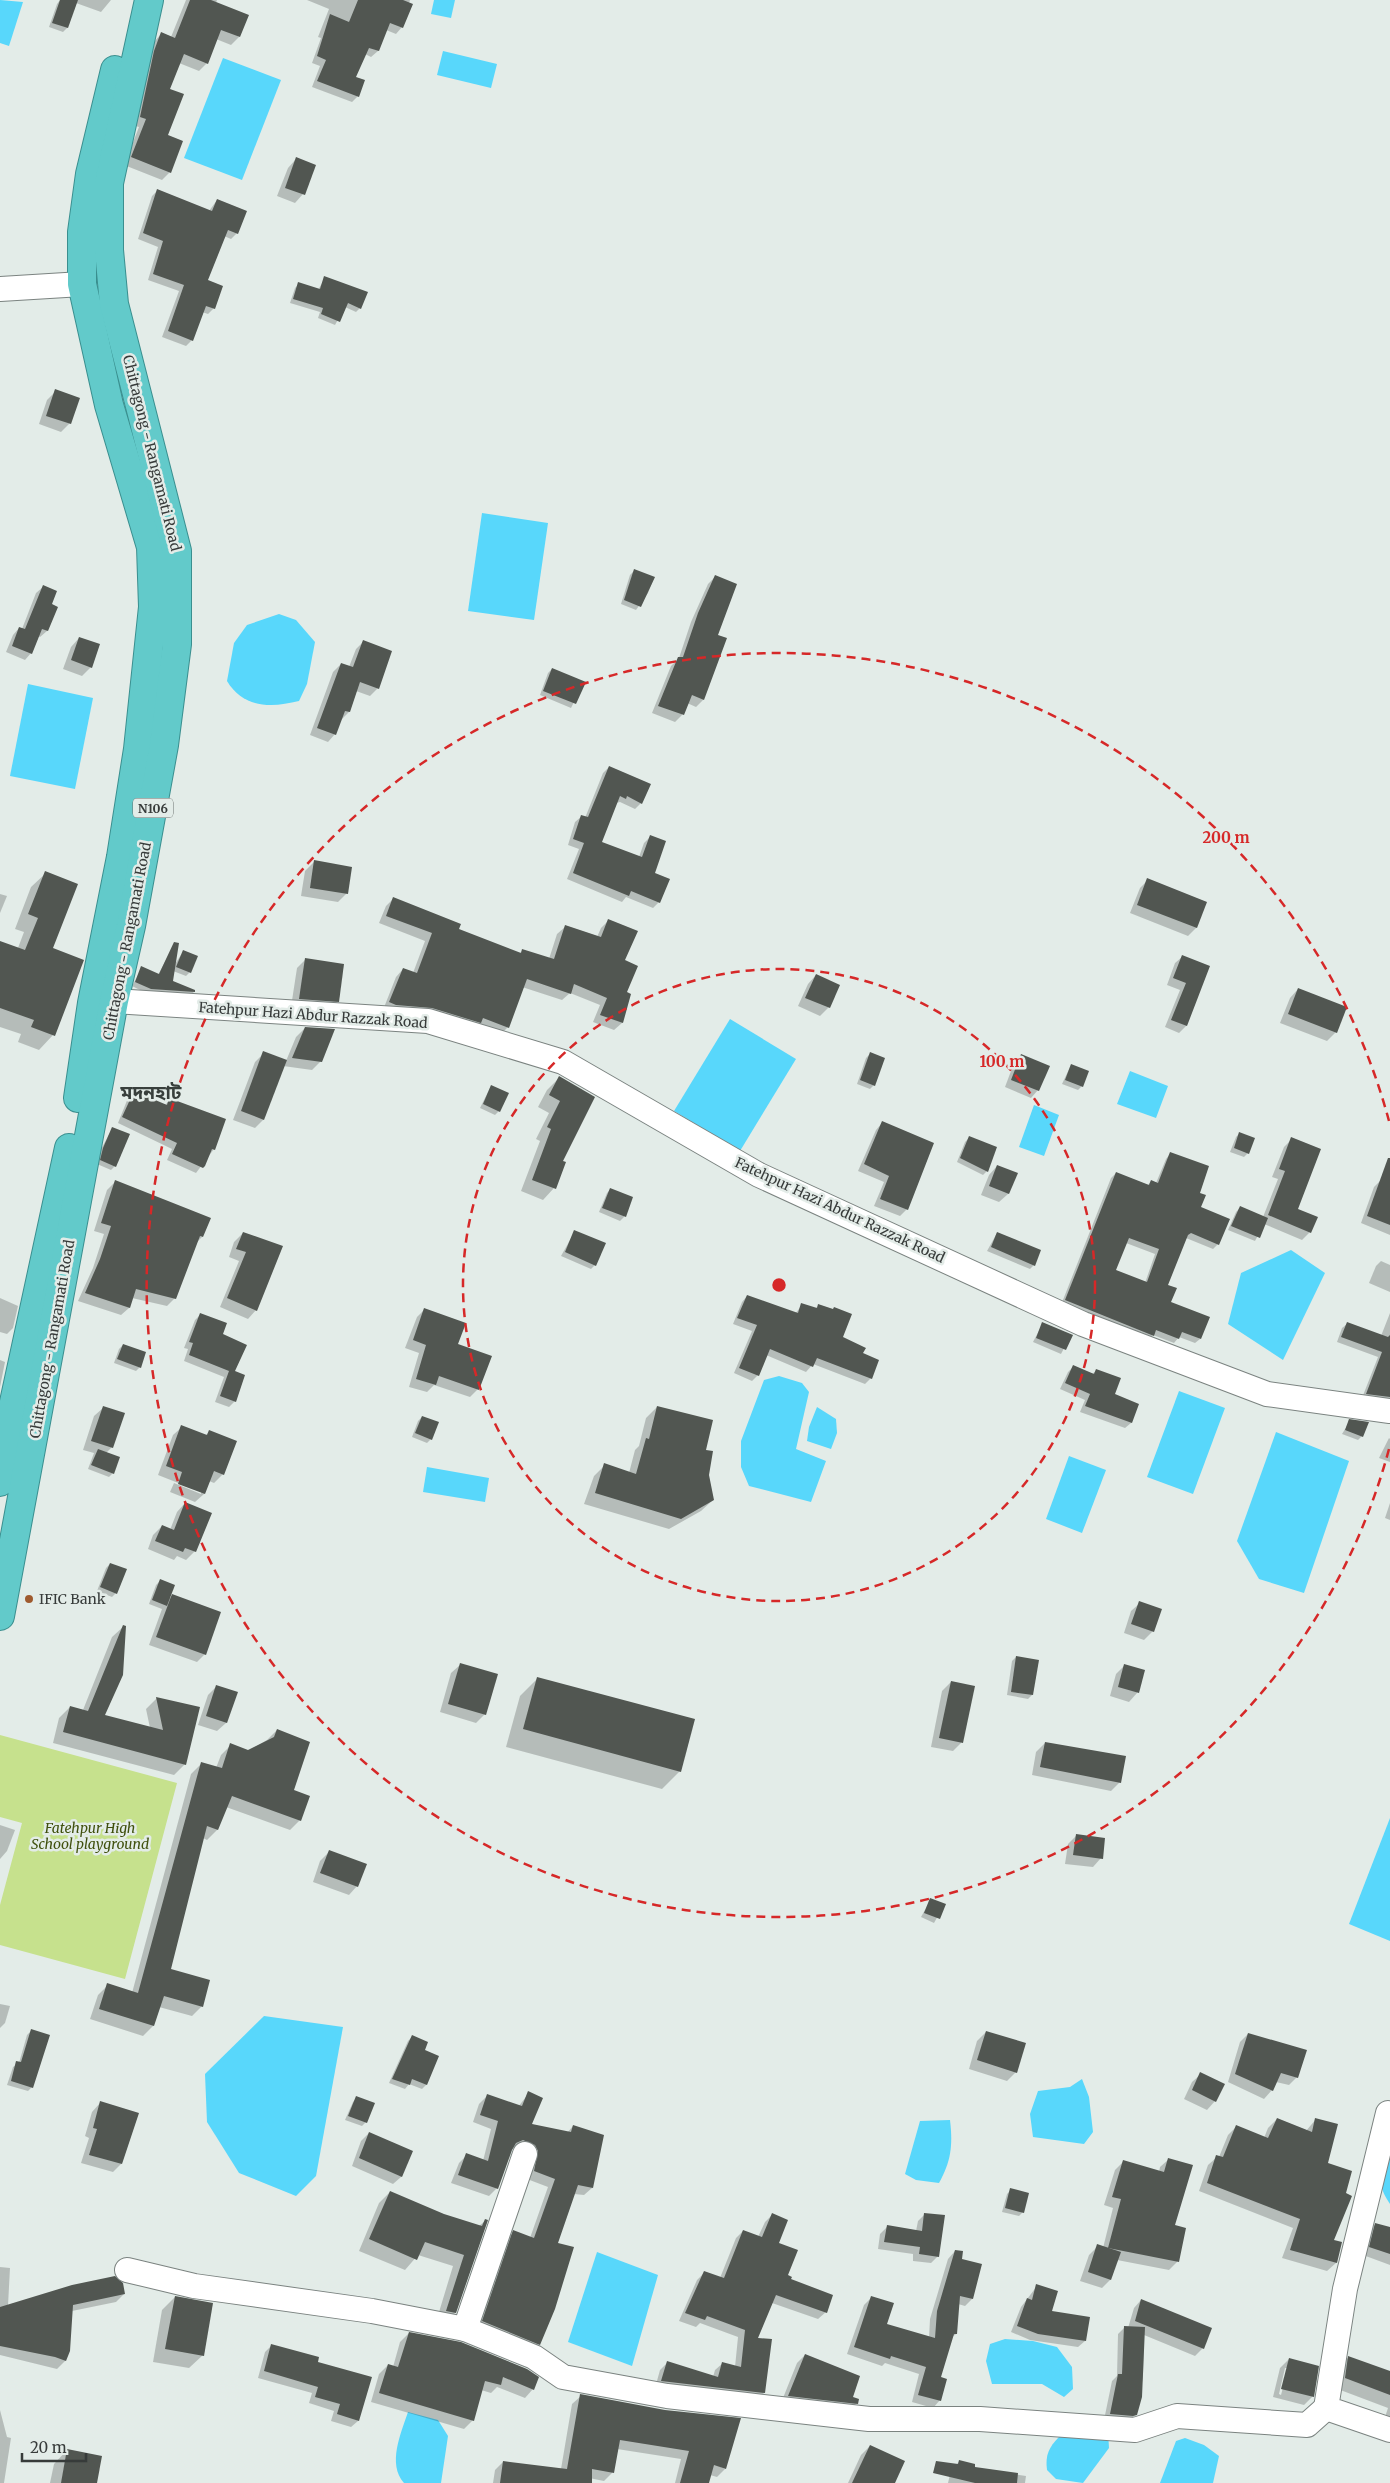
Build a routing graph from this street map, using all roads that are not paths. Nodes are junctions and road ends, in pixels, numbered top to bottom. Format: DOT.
graph roads {
  1 [pos="131,0"];
  2 [pos="149,0"];
  3 [pos="82,284"];
  4 [pos="0,289"];
  5 [pos="114,1002"];
  6 [pos="1390,1411"];
  7 [pos="0,1482"];
  8 [pos="0,1616"];
  9 [pos="1388,2112"];
  10 [pos="526,2154"];
  11 [pos="127,2270"];
  12 [pos="465,2329"];
  13 [pos="1326,2408"];
  14 [pos="1390,2430"];
  1 -- 3 [label="highway, Chittagong - Rangamati Road / N106"];
  2 -- 5 [label="highway, Chittagong - Rangamati Road / N106"];
  3 -- 4 [label="street"];
  3 -- 7 [label="highway, Chittagong - Rangamati Road / N106"];
  5 -- 6 [label="street, Fatehpur Hazi Abdur Razzak Road"];
  5 -- 8 [label="highway, Chittagong - Rangamati Road / N106"];
  9 -- 13 [label="street"];
  10 -- 12 [label="street"];
  11 -- 12 [label="street"];
  12 -- 13 [label="street"];
  13 -- 14 [label="street"];
}
